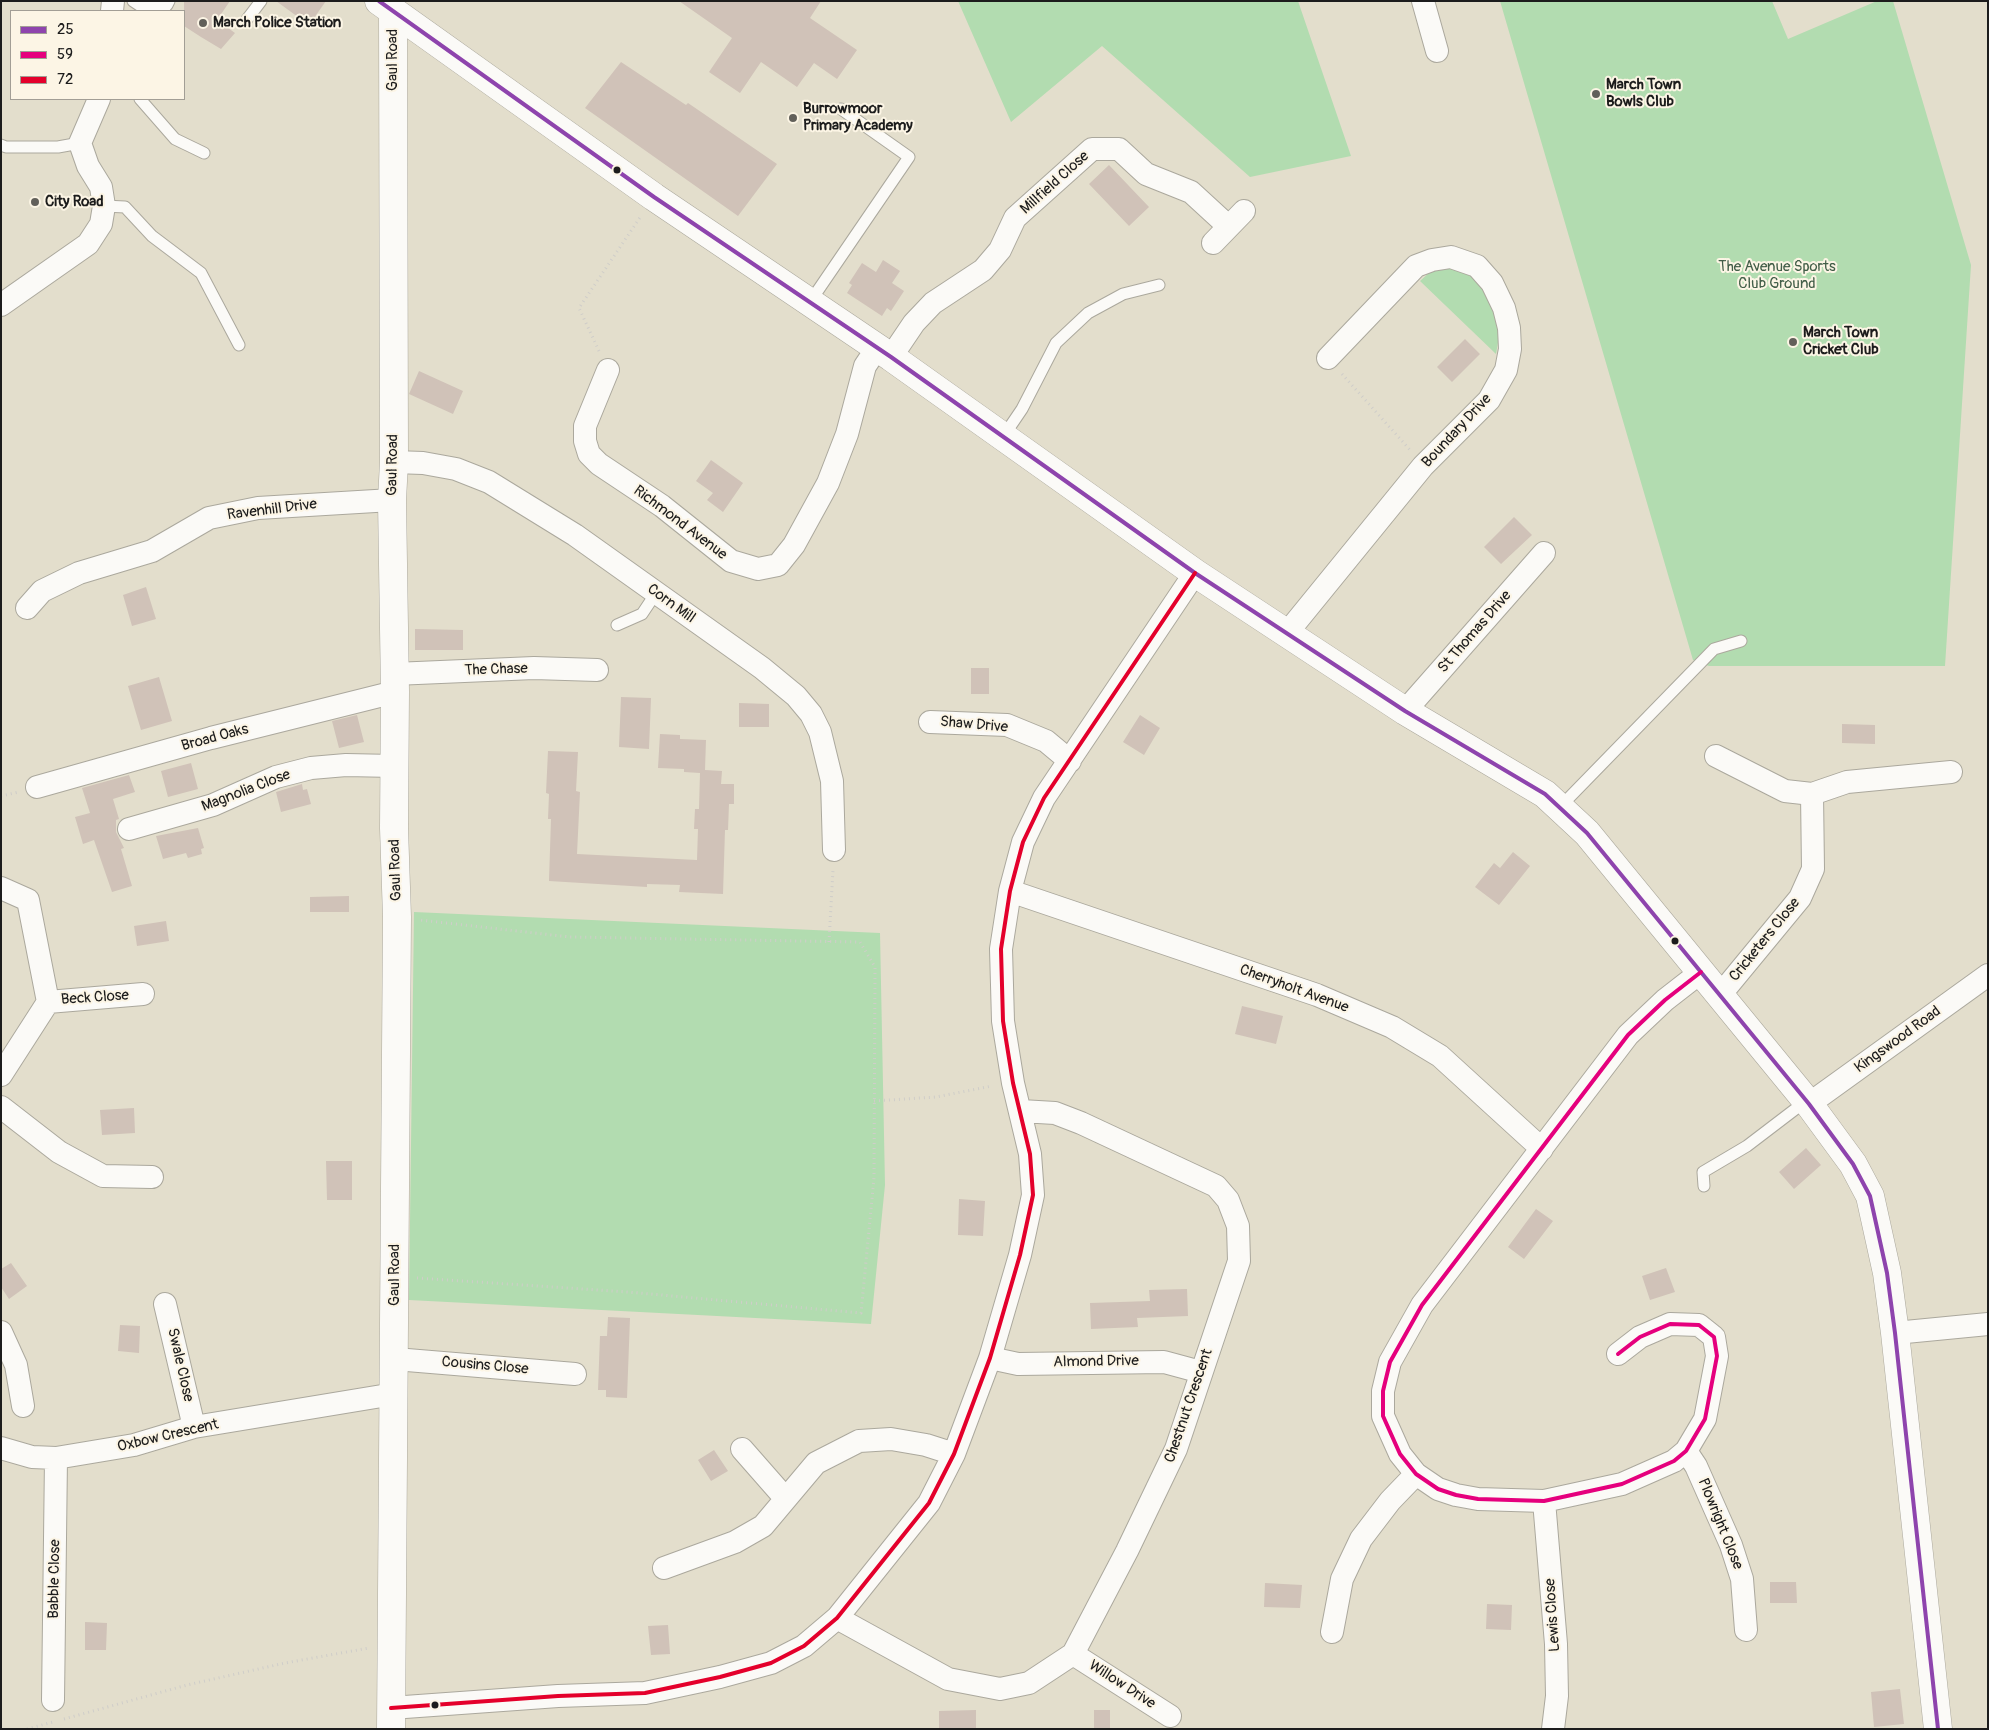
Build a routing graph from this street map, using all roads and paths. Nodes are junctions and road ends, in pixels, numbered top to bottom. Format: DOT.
graph roads {
  1 [pos="133,1"];
  2 [pos="169,1"];
  3 [pos="261,1"];
  4 [pos="1423,1"];
  5 [pos="386,6"];
  6 [pos="245,22"];
  7 [pos="1437,51"];
  8 [pos="99,100"];
  9 [pos="141,100"];
  10 [pos="841,109"];
  11 [pos="80,143"];
  12 [pos="1,145"];
  13 [pos="204,153"];
  14 [pos="654,197"];
  15 [pos="104,206"];
  16 [pos="1244,211"];
  17 [pos="1159,285"];
  18 [pos="810,302"];
  19 [pos="1,305"];
  20 [pos="239,345"];
  21 [pos="884,352"];
  22 [pos="1328,358"];
  23 [pos="608,370"];
  24 [pos="1003,437"];
  25 [pos="394,462"];
  26 [pos="1423,466"];
  27 [pos="392,500"];
  28 [pos="1544,552"];
  29 [pos="1194,573"];
  30 [pos="656,593"];
  31 [pos="27,608"];
  32 [pos="617,625"];
  33 [pos="1287,633"];
  34 [pos="1741,641"];
  35 [pos="597,670"];
  36 [pos="395,683"];
  37 [pos="1405,711"];
  38 [pos="930,722"];
  39 [pos="1716,756"];
  40 [pos="1070,760"];
  41 [pos="394,766"];
  42 [pos="1950,772"];
  43 [pos="36,787"];
  44 [pos="1812,794"];
  45 [pos="1559,808"];
  46 [pos="129,829"];
  47 [pos="834,850"];
  48 [pos="1,888"];
  49 [pos="1010,891"];
  50 [pos="398,918"];
  51 [pos="829,942"];
  52 [pos="1701,972"];
  53 [pos="1988,975"];
  54 [pos="143,994"];
  55 [pos="1720,994"];
  56 [pos="48,1002"];
  57 [pos="1,1075"];
  58 [pos="1013,1083"];
  59 [pos="874,1101"];
  60 [pos="1807,1102"];
  61 [pos="1,1107"];
  62 [pos="1021,1111"];
  63 [pos="1542,1149"];
  64 [pos="152,1177"];
  65 [pos="1704,1186"];
  66 [pos="394,1276"];
  67 [pos="165,1304"];
  68 [pos="1988,1324"];
  69 [pos="1,1332"];
  70 [pos="1895,1332"];
  71 [pos="1618,1354"];
  72 [pos="990,1358"];
  73 [pos="395,1359"];
  74 [pos="1200,1372"];
  75 [pos="575,1374"];
  76 [pos="394,1394"];
  77 [pos="23,1406"];
  78 [pos="194,1427"];
  79 [pos="1,1448"];
  80 [pos="742,1449"];
  81 [pos="1686,1451"];
  82 [pos="954,1454"];
  83 [pos="56,1458"];
  84 [pos="1416,1474"];
  85 [pos="785,1498"];
  86 [pos="1544,1501"];
  87 [pos="664,1568"];
  88 [pos="837,1618"];
  89 [pos="1746,1630"];
  90 [pos="1332,1632"];
  91 [pos="391,1646"];
  92 [pos="1073,1654"];
  93 [pos="53,1700"];
  94 [pos="1170,1716"];
  95 [pos="391,1718"];
  96 [pos="27,1729"];
  97 [pos="1553,1729"];
  98 [pos="1938,1729"];
  1 -- 2 [label="lane"];
  3 -- 6 [label="lane"];
  4 -- 7 [label="street"];
  5 -- 14 [label="street"];
  5 -- 25 [label="street, Gaul Road"];
  8 -- 11 [label="street"];
  9 -- 13 [label="lane"];
  10 -- 18 [label="lane"];
  11 -- 12 [label="lane"];
  11 -- 15 [label="street"];
  14 -- 18 [label="street"];
  14 -- 23 [label="path"];
  15 -- 19 [label="street"];
  15 -- 20 [label="lane"];
  16 -- 21 [label="street, Millfield Close"];
  17 -- 24 [label="lane"];
  18 -- 21 [label="street"];
  21 -- 23 [label="street, Richmond Avenue"];
  21 -- 24 [label="street"];
  22 -- 26 [label="path"];
  22 -- 26 [label="street, Boundary Drive"];
  24 -- 29 [label="street"];
  25 -- 27 [label="street, Gaul Road"];
  25 -- 30 [label="street, Corn Mill"];
  26 -- 33 [label="street, Boundary Drive"];
  27 -- 31 [label="street, Ravenhill Drive"];
  27 -- 36 [label="street, Gaul Road"];
  28 -- 37 [label="street, St Thomas Drive"];
  29 -- 33 [label="street"];
  29 -- 40 [label="street"];
  30 -- 32 [label="lane"];
  30 -- 47 [label="street, Corn Mill"];
  33 -- 37 [label="street"];
  34 -- 45 [label="lane"];
  35 -- 36 [label="street, The Chase"];
  36 -- 41 [label="street, Gaul Road"];
  36 -- 43 [label="street, Broad Oaks"];
  37 -- 45 [label="street"];
  38 -- 40 [label="street, Shaw Drive"];
  39 -- 44 [label="street"];
  40 -- 49 [label="street"];
  41 -- 46 [label="street, Magnolia Close"];
  41 -- 50 [label="street, Gaul Road"];
  42 -- 44 [label="street"];
  44 -- 55 [label="street, Cricketers Close"];
  45 -- 52 [label="street"];
  47 -- 51 [label="path"];
  48 -- 56 [label="street"];
  49 -- 58 [label="street"];
  49 -- 63 [label="street, Cherryholt Avenue"];
  50 -- 51 [label="path"];
  50 -- 66 [label="street, Gaul Road"];
  51 -- 59 [label="path"];
  52 -- 55 [label="street"];
  52 -- 63 [label="street"];
  53 -- 60 [label="street, Kingswood Road"];
  54 -- 56 [label="street, Beck Close"];
  55 -- 60 [label="street"];
  56 -- 57 [label="street"];
  58 -- 59 [label="path"];
  58 -- 62 [label="street"];
  59 -- 66 [label="path"];
  60 -- 65 [label="lane"];
  60 -- 70 [label="street"];
  61 -- 64 [label="street"];
  62 -- 72 [label="street"];
  62 -- 74 [label="street, Chestnut Crescent"];
  63 -- 84 [label="street"];
  66 -- 73 [label="street, Gaul Road"];
  67 -- 78 [label="street, Swale Close"];
  68 -- 70 [label="street"];
  69 -- 77 [label="street"];
  70 -- 98 [label="street"];
  71 -- 81 [label="street"];
  72 -- 74 [label="street, Almond Drive"];
  72 -- 82 [label="street"];
  73 -- 75 [label="street, Cousins Close"];
  73 -- 76 [label="street, Gaul Road"];
  74 -- 92 [label="street, Chestnut Crescent"];
  76 -- 78 [label="street, Oxbow Crescent"];
  76 -- 91 [label="street, Gaul Road"];
  78 -- 83 [label="street, Oxbow Crescent"];
  79 -- 83 [label="street, Oxbow Crescent"];
  80 -- 85 [label="street"];
  81 -- 86 [label="street"];
  81 -- 89 [label="street, Plowright Close"];
  82 -- 85 [label="street"];
  82 -- 88 [label="street"];
  83 -- 93 [label="street, Babble Close"];
  84 -- 86 [label="street"];
  84 -- 90 [label="street"];
  85 -- 87 [label="street"];
  86 -- 97 [label="street, Lewis Close"];
  88 -- 92 [label="street, Chestnut Crescent"];
  88 -- 95 [label="street"];
  91 -- 95 [label="street, Gaul Road"];
  91 -- 96 [label="path"];
  92 -- 94 [label="street, Willow Drive"];
}
